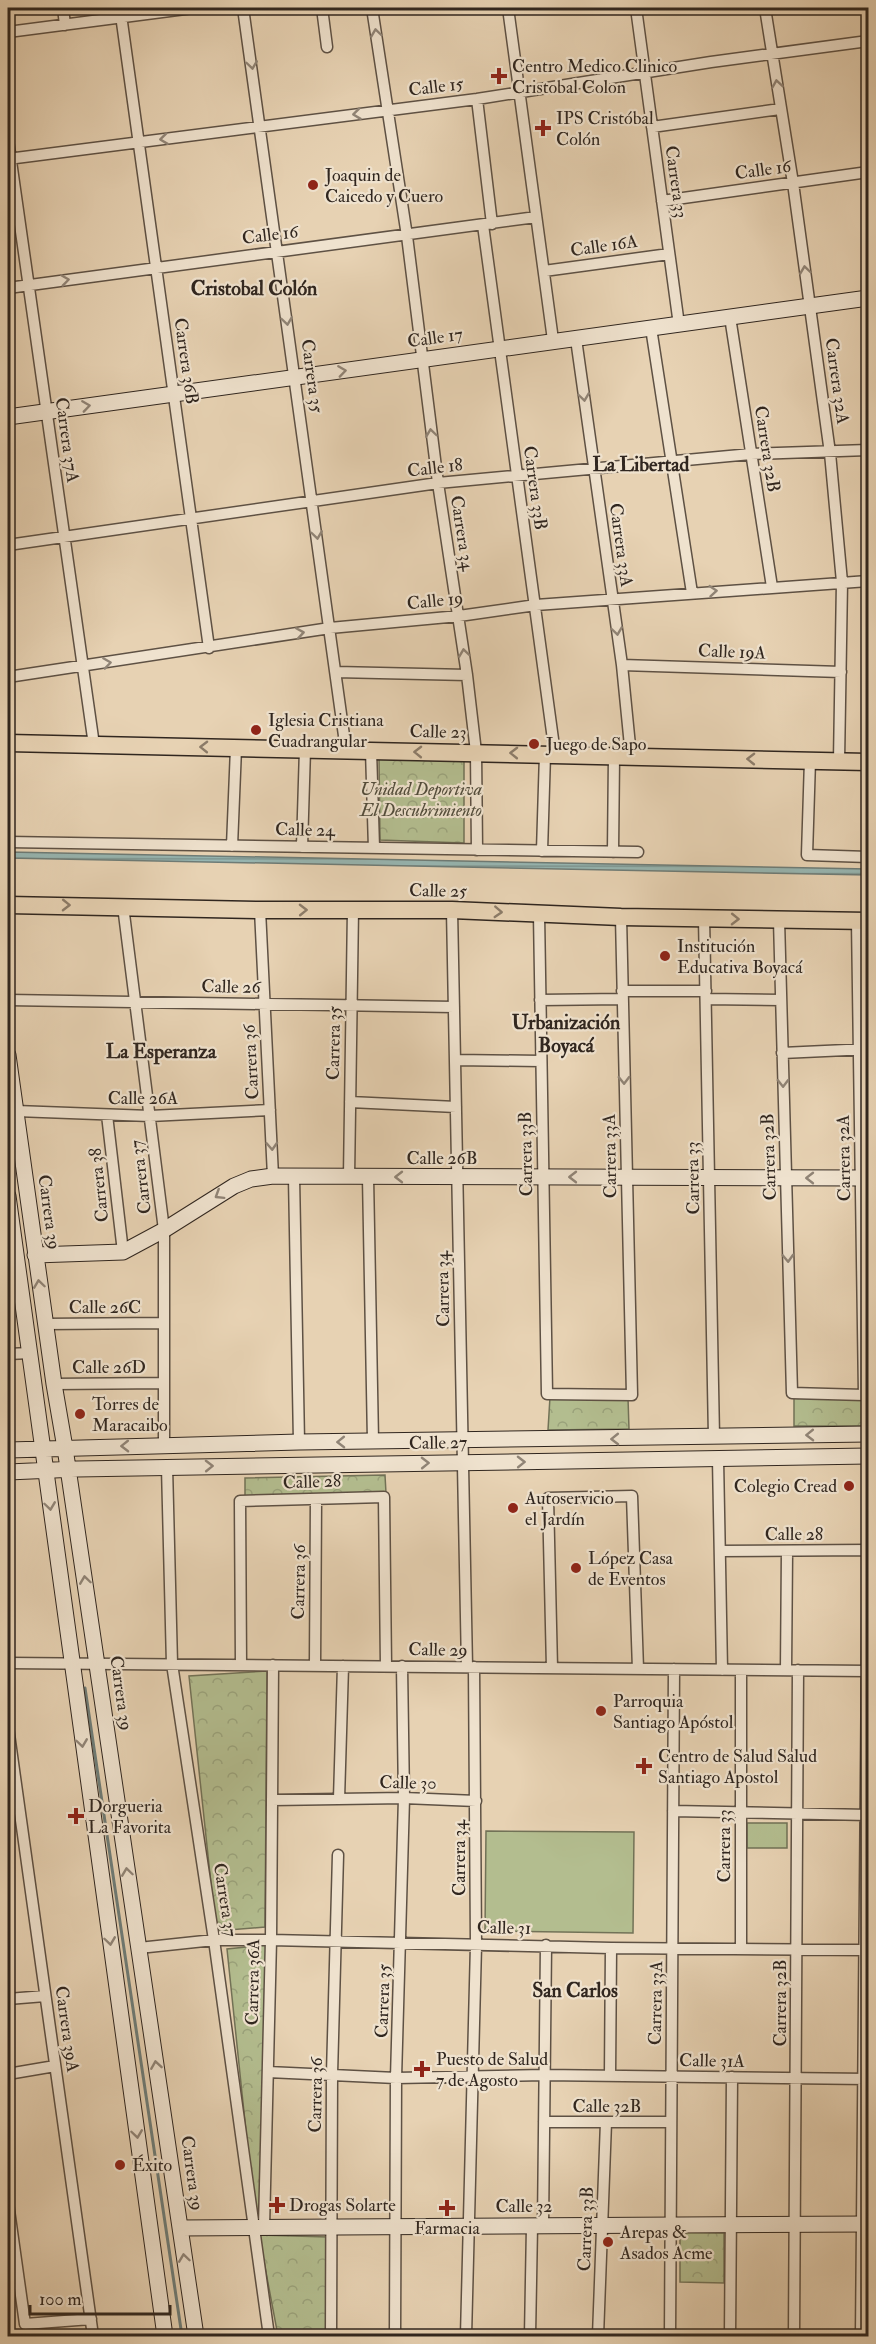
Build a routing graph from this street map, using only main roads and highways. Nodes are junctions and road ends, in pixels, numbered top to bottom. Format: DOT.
graph roads {
  1 [pos="868,298"];
  2 [pos="8,417"];
  3 [pos="8,743"];
  4 [pos="868,762"];
  5 [pos="8,905"];
  6 [pos="863,921"];
  7 [pos="8,1055"];
  8 [pos="865,1178"];
  9 [pos="8,1196"];
  10 [pos="12,1254"];
  11 [pos="35,1255"];
  12 [pos="868,1434"];
  13 [pos="65,1448"];
  14 [pos="42,1449"];
  15 [pos="8,1450"];
  16 [pos="868,1456"];
  17 [pos="68,1469"];
  18 [pos="46,1470"];
  19 [pos="8,1472"];
  20 [pos="94,1638"];
  21 [pos="69,1640"];
  22 [pos="74,1685"];
  23 [pos="100,1686"];
  24 [pos="865,2224"];
  25 [pos="180,2228"];
  26 [pos="165,2337"];
  27 [pos="196,2337"];
  2 -- 1 [label="main road, Calle 17, one-way"];
  4 -- 3 [label="main road, Calle 23, one-way"];
  5 -- 6 [label="main road, Calle 25, one-way"];
  7 -- 11 [label="main road, Carrera 39"];
  8 -- 11 [label="main road, Calle 26B, one-way"];
  9 -- 10 [label="main road"];
  10 -- 14 [label="main road"];
  13 -- 11 [label="main road, Carrera 39, one-way"];
  12 -- 13 [label="main road, Calle 27, one-way"];
  13 -- 14 [label="main road, Calle 27"];
  13 -- 17 [label="main road, Carrera 39"];
  14 -- 15 [label="main road, Calle 27"];
  14 -- 18 [label="main road"];
  17 -- 16 [label="main road, Calle 27, one-way"];
  17 -- 18 [label="main road, Calle 27"];
  20 -- 17 [label="main road, Carrera 39, one-way"];
  18 -- 19 [label="main road, Calle 27"];
  18 -- 21 [label="main road, one-way"];
  20 -- 21 [label="main road"];
  20 -- 23 [label="main road, Carrera 39"];
  21 -- 22 [label="main road"];
  22 -- 23 [label="main road"];
  22 -- 26 [label="main road, one-way"];
  25 -- 23 [label="main road, Carrera 39, one-way"];
  24 -- 25 [label="main road, Calle 32"];
  27 -- 25 [label="main road, Carrera 39, one-way"];
}
